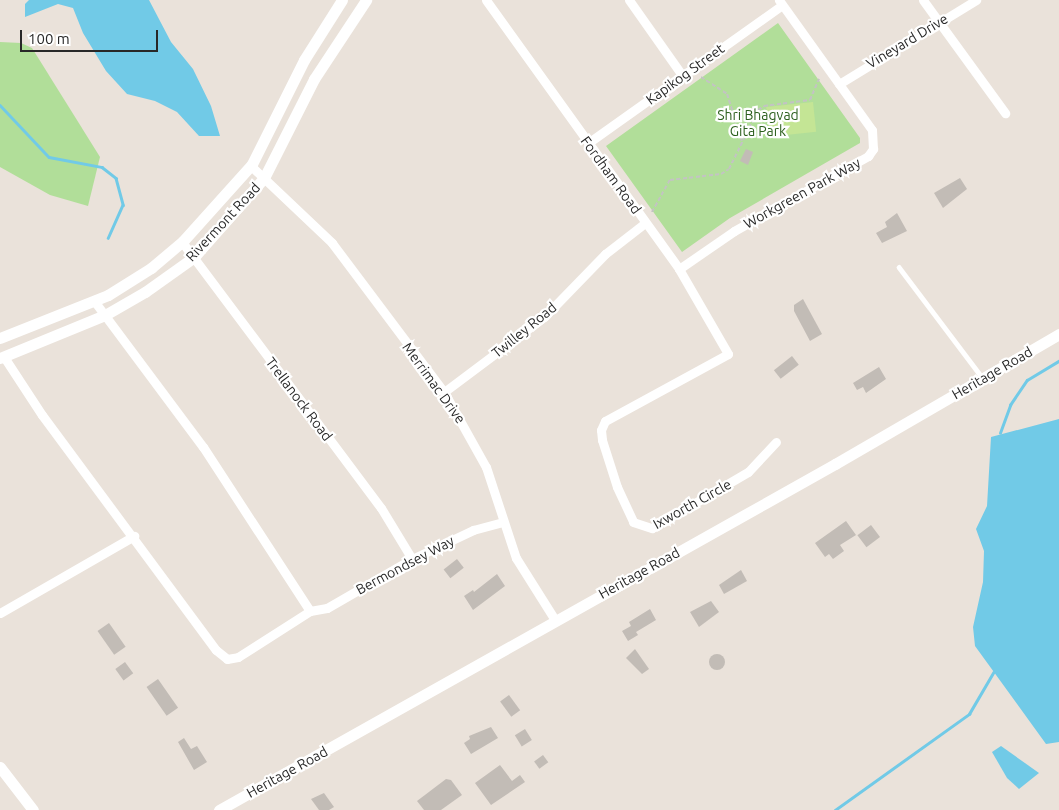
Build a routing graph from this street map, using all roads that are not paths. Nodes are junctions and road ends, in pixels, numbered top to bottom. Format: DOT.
graph roads {
  1 [pos="342,0"];
  2 [pos="366,0"];
  3 [pos="486,0"];
  4 [pos="629,0"];
  5 [pos="923,0"];
  6 [pos="976,0"];
  7 [pos="780,2"];
  8 [pos="938,22"];
  9 [pos="682,75"];
  10 [pos="839,84"];
  11 [pos="1005,113"];
  12 [pos="588,143"];
  13 [pos="251,166"];
  14 [pos="264,178"];
  15 [pos="645,223"];
  16 [pos="182,242"];
  17 [pos="194,257"];
  18 [pos="899,267"];
  19 [pos="679,269"];
  20 [pos="95,302"];
  21 [pos="106,315"];
  22 [pos="1059,334"];
  23 [pos="0,338"];
  24 [pos="728,354"];
  25 [pos="2,358"];
  26 [pos="983,378"];
  27 [pos="444,392"];
  28 [pos="776,442"];
  29 [pos="502,522"];
  30 [pos="134,536"];
  31 [pos="412,559"];
  32 [pos="310,611"];
  33 [pos="0,613"];
  34 [pos="555,620"];
  35 [pos="0,767"];
  36 [pos="33,810"];
  37 [pos="219,810"];
  1 -- 13 [label="street, Rivermont Road"];
  2 -- 14 [label="street, Rivermont Road"];
  3 -- 12 [label="street, Fordham Road"];
  4 -- 9 [label="street"];
  5 -- 8 [label="street"];
  6 -- 8 [label="street, Vineyard Drive"];
  7 -- 9 [label="street, Kapikog Street"];
  7 -- 10 [label="street, Workgreen Park Way"];
  8 -- 10 [label="street, Vineyard Drive"];
  8 -- 11 [label="street"];
  9 -- 12 [label="street, Kapikog Street"];
  10 -- 19 [label="street, Workgreen Park Way"];
  12 -- 15 [label="street, Fordham Road"];
  13 -- 14 [label="street, Merrimac Drive"];
  13 -- 16 [label="street, Rivermont Road"];
  14 -- 17 [label="street, Rivermont Road"];
  14 -- 27 [label="street, Merrimac Drive"];
  15 -- 19 [label="street, Fordham Road"];
  15 -- 27 [label="street, Twilley Road"];
  16 -- 17 [label="street, Trellanock Road"];
  16 -- 20 [label="street, Rivermont Road"];
  17 -- 21 [label="street, Rivermont Road"];
  17 -- 31 [label="street, Trellanock Road"];
  18 -- 26 [label="lane"];
  19 -- 24 [label="street, Fordham Road"];
  20 -- 21 [label="street"];
  20 -- 23 [label="street, Rivermont Road"];
  21 -- 25 [label="street, Rivermont Road"];
  21 -- 32 [label="street"];
  22 -- 26 [label="street, Heritage Road"];
  24 -- 28 [label="street, Ixworth Circle"];
  25 -- 30 [label="street"];
  26 -- 34 [label="street, Heritage Road"];
  27 -- 29 [label="street, Merrimac Drive"];
  29 -- 31 [label="street, Bermondsey Way"];
  29 -- 34 [label="street, Merrimac Drive"];
  30 -- 32 [label="street, Bermondsey Way"];
  30 -- 33 [label="street"];
  31 -- 32 [label="street, Bermondsey Way"];
  34 -- 37 [label="street, Heritage Road"];
  35 -- 36 [label="street"];
}
